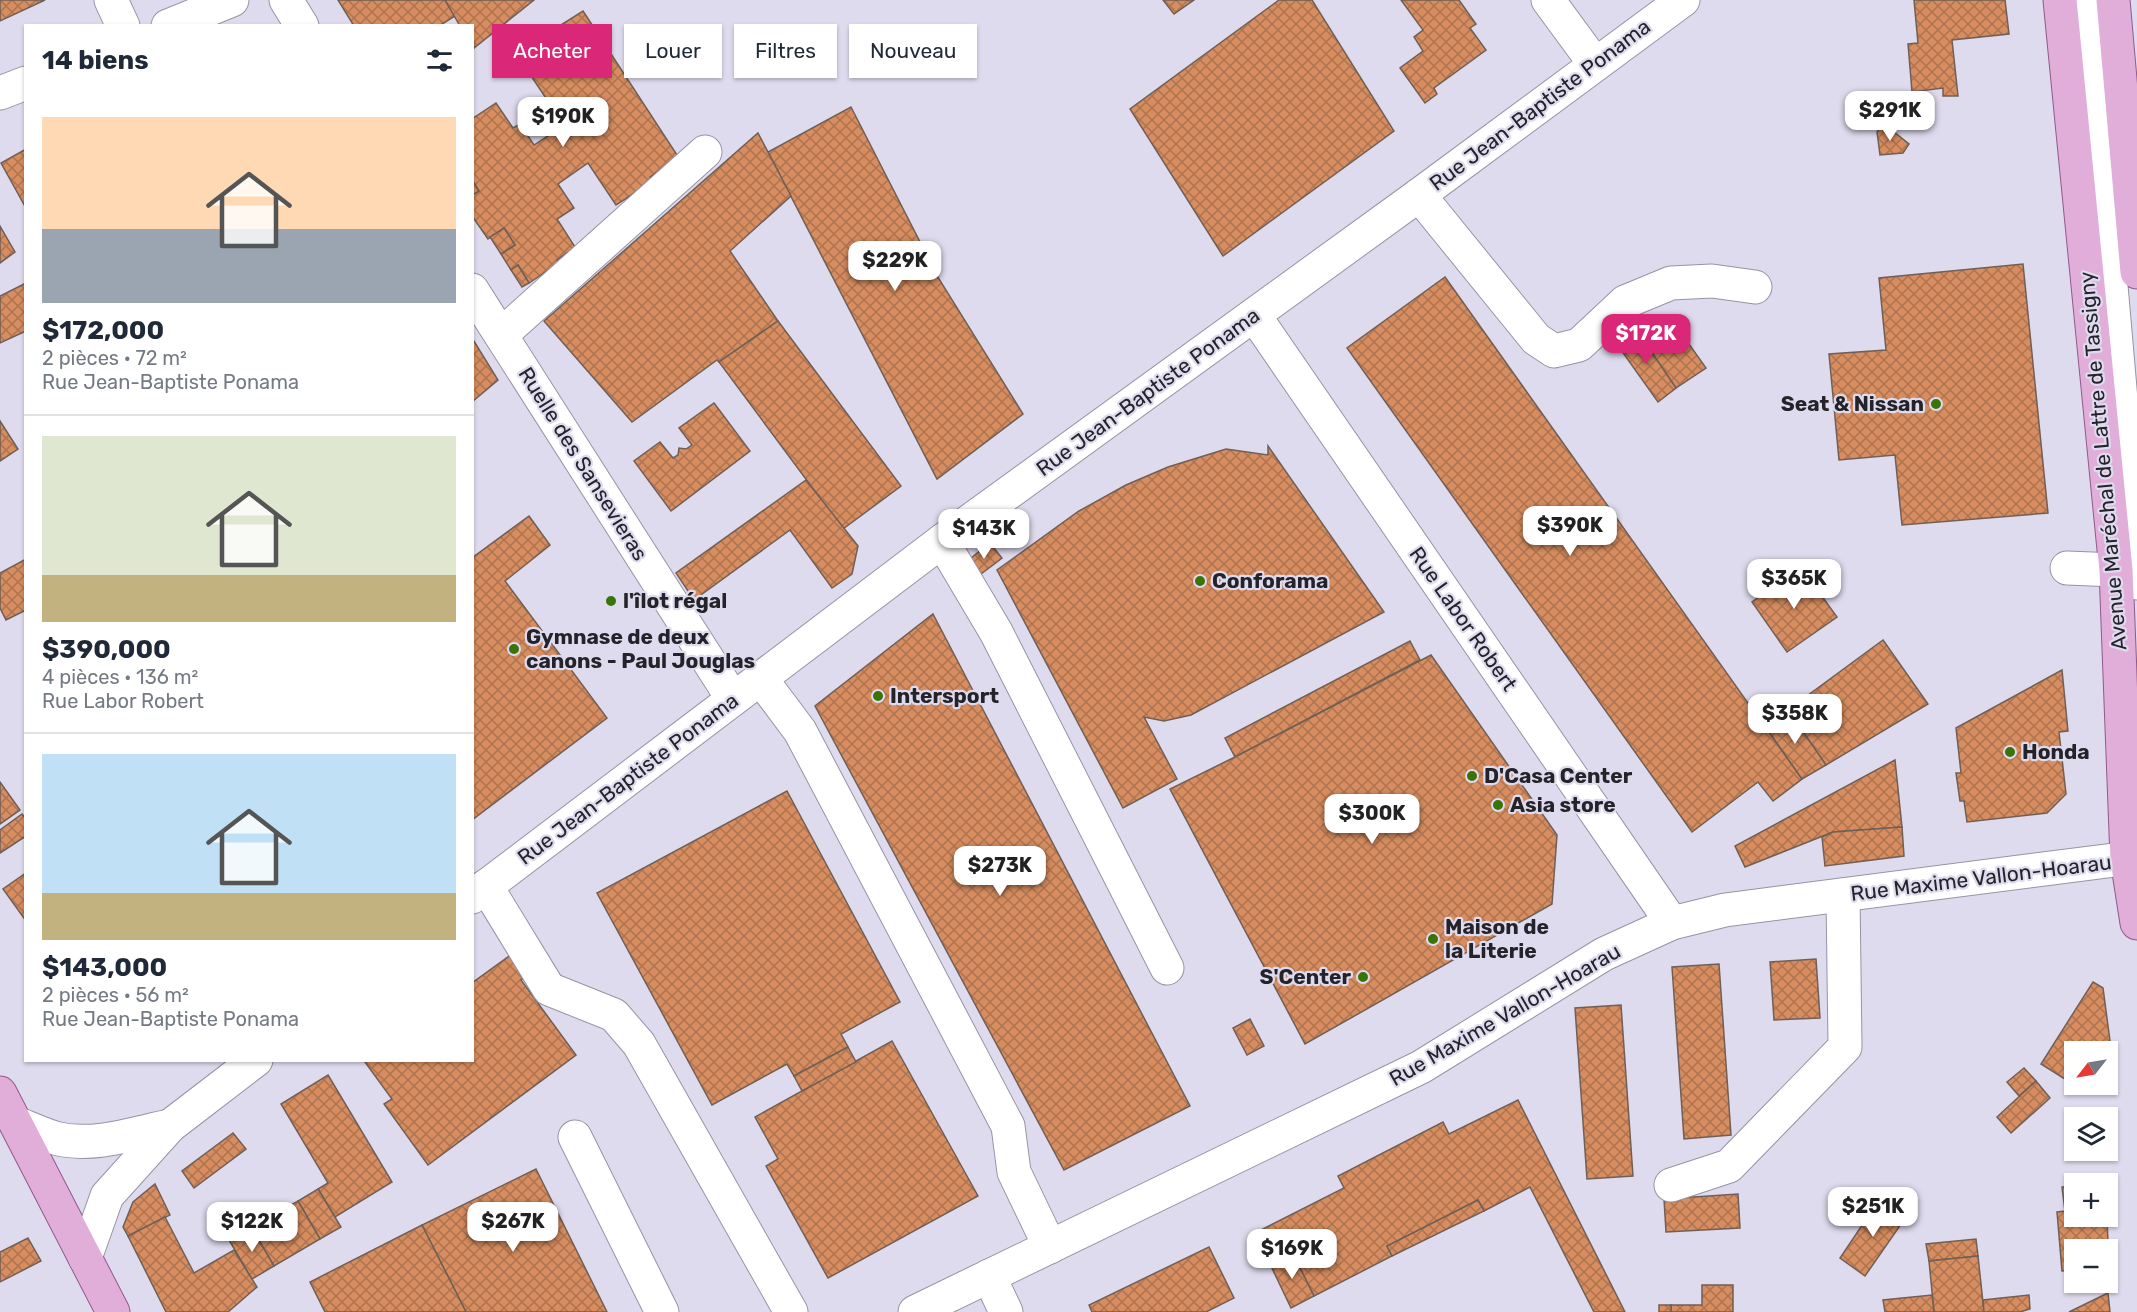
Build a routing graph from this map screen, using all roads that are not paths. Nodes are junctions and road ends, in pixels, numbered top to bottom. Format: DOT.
graph roads {
  1 [pos="111,0"];
  2 [pos="232,0"];
  3 [pos="286,0"];
  4 [pos="1548,0"];
  5 [pos="1683,0"];
  6 [pos="2060,0"];
  7 [pos="2086,0"];
  8 [pos="2113,0"];
  9 [pos="122,24"];
  10 [pos="173,24"];
  11 [pos="301,24"];
  12 [pos="1595,64"];
  13 [pos="24,84"];
  14 [pos="0,93"];
  15 [pos="705,152"];
  16 [pos="1419,195"];
  17 [pos="2137,272"];
  18 [pos="1755,287"];
  19 [pos="474,293"];
  20 [pos="1254,315"];
  21 [pos="501,335"];
  22 [pos="942,541"];
  23 [pos="2067,568"];
  24 [pos="2127,577"];
  25 [pos="761,679"];
  26 [pos="733,699"];
  27 [pos="2132,858"];
  28 [pos="479,891"];
  29 [pos="1843,895"];
  30 [pos="1672,923"];
  31 [pos="2137,923"];
  32 [pos="1167,968"];
  33 [pos="253,1062"];
  34 [pos="0,1093"];
  35 [pos="16,1123"];
  36 [pos="170,1126"];
  37 [pos="575,1137"];
  38 [pos="1671,1185"];
  39 [pos="1050,1247"];
  40 [pos="86,1258"];
  41 [pos="989,1276"];
  42 [pos="113,1312"];
  43 [pos="662,1312"];
  44 [pos="791,1312"];
  45 [pos="915,1312"];
  46 [pos="1006,1312"];
  1 -- 9 [label="street"];
  2 -- 10 [label="street"];
  3 -- 11 [label="street"];
  4 -- 12 [label="street"];
  5 -- 12 [label="street, Rue Jean-Baptiste Ponama"];
  6 -- 24 [label="main road, Avenue Maréchal de Lattre de Tassigny"];
  7 -- 24 [label="street, Avenue Maréchal de Lattre de Tassigny"];
  8 -- 17 [label="main road"];
  12 -- 16 [label="street, Rue Jean-Baptiste Ponama"];
  13 -- 14 [label="street"];
  15 -- 21 [label="street"];
  16 -- 18 [label="street"];
  16 -- 20 [label="street, Rue Jean-Baptiste Ponama"];
  19 -- 21 [label="street, Ruelle des Sansevieras"];
  20 -- 22 [label="street, Rue Jean-Baptiste Ponama"];
  20 -- 30 [label="street, Rue Labor Robert"];
  21 -- 26 [label="street, Ruelle des Sansevieras"];
  22 -- 25 [label="street, Rue Jean-Baptiste Ponama"];
  22 -- 32 [label="street"];
  23 -- 24 [label="street"];
  24 -- 27 [label="main road, Avenue Maréchal de Lattre de Tassigny"];
  25 -- 26 [label="street, Rue Jean-Baptiste Ponama"];
  25 -- 39 [label="street"];
  26 -- 28 [label="street, Rue Jean-Baptiste Ponama"];
  27 -- 29 [label="street, Rue Maxime Vallon-Hoarau"];
  27 -- 31 [label="main road, Avenue Maréchal de Lattre de Tassigny"];
  28 -- 44 [label="street"];
  29 -- 30 [label="street, Rue Maxime Vallon-Hoarau"];
  29 -- 38 [label="street"];
  30 -- 39 [label="street, Rue Maxime Vallon-Hoarau"];
  33 -- 36 [label="street"];
  34 -- 35 [label="main road"];
  35 -- 36 [label="street"];
  35 -- 40 [label="main road"];
  36 -- 40 [label="street"];
  37 -- 43 [label="street"];
  39 -- 41 [label="street, Rue Maxime Vallon-Hoarau"];
  40 -- 42 [label="main road"];
  41 -- 45 [label="street, Rue Maxime Vallon-Hoarau"];
  41 -- 46 [label="street"];
}
